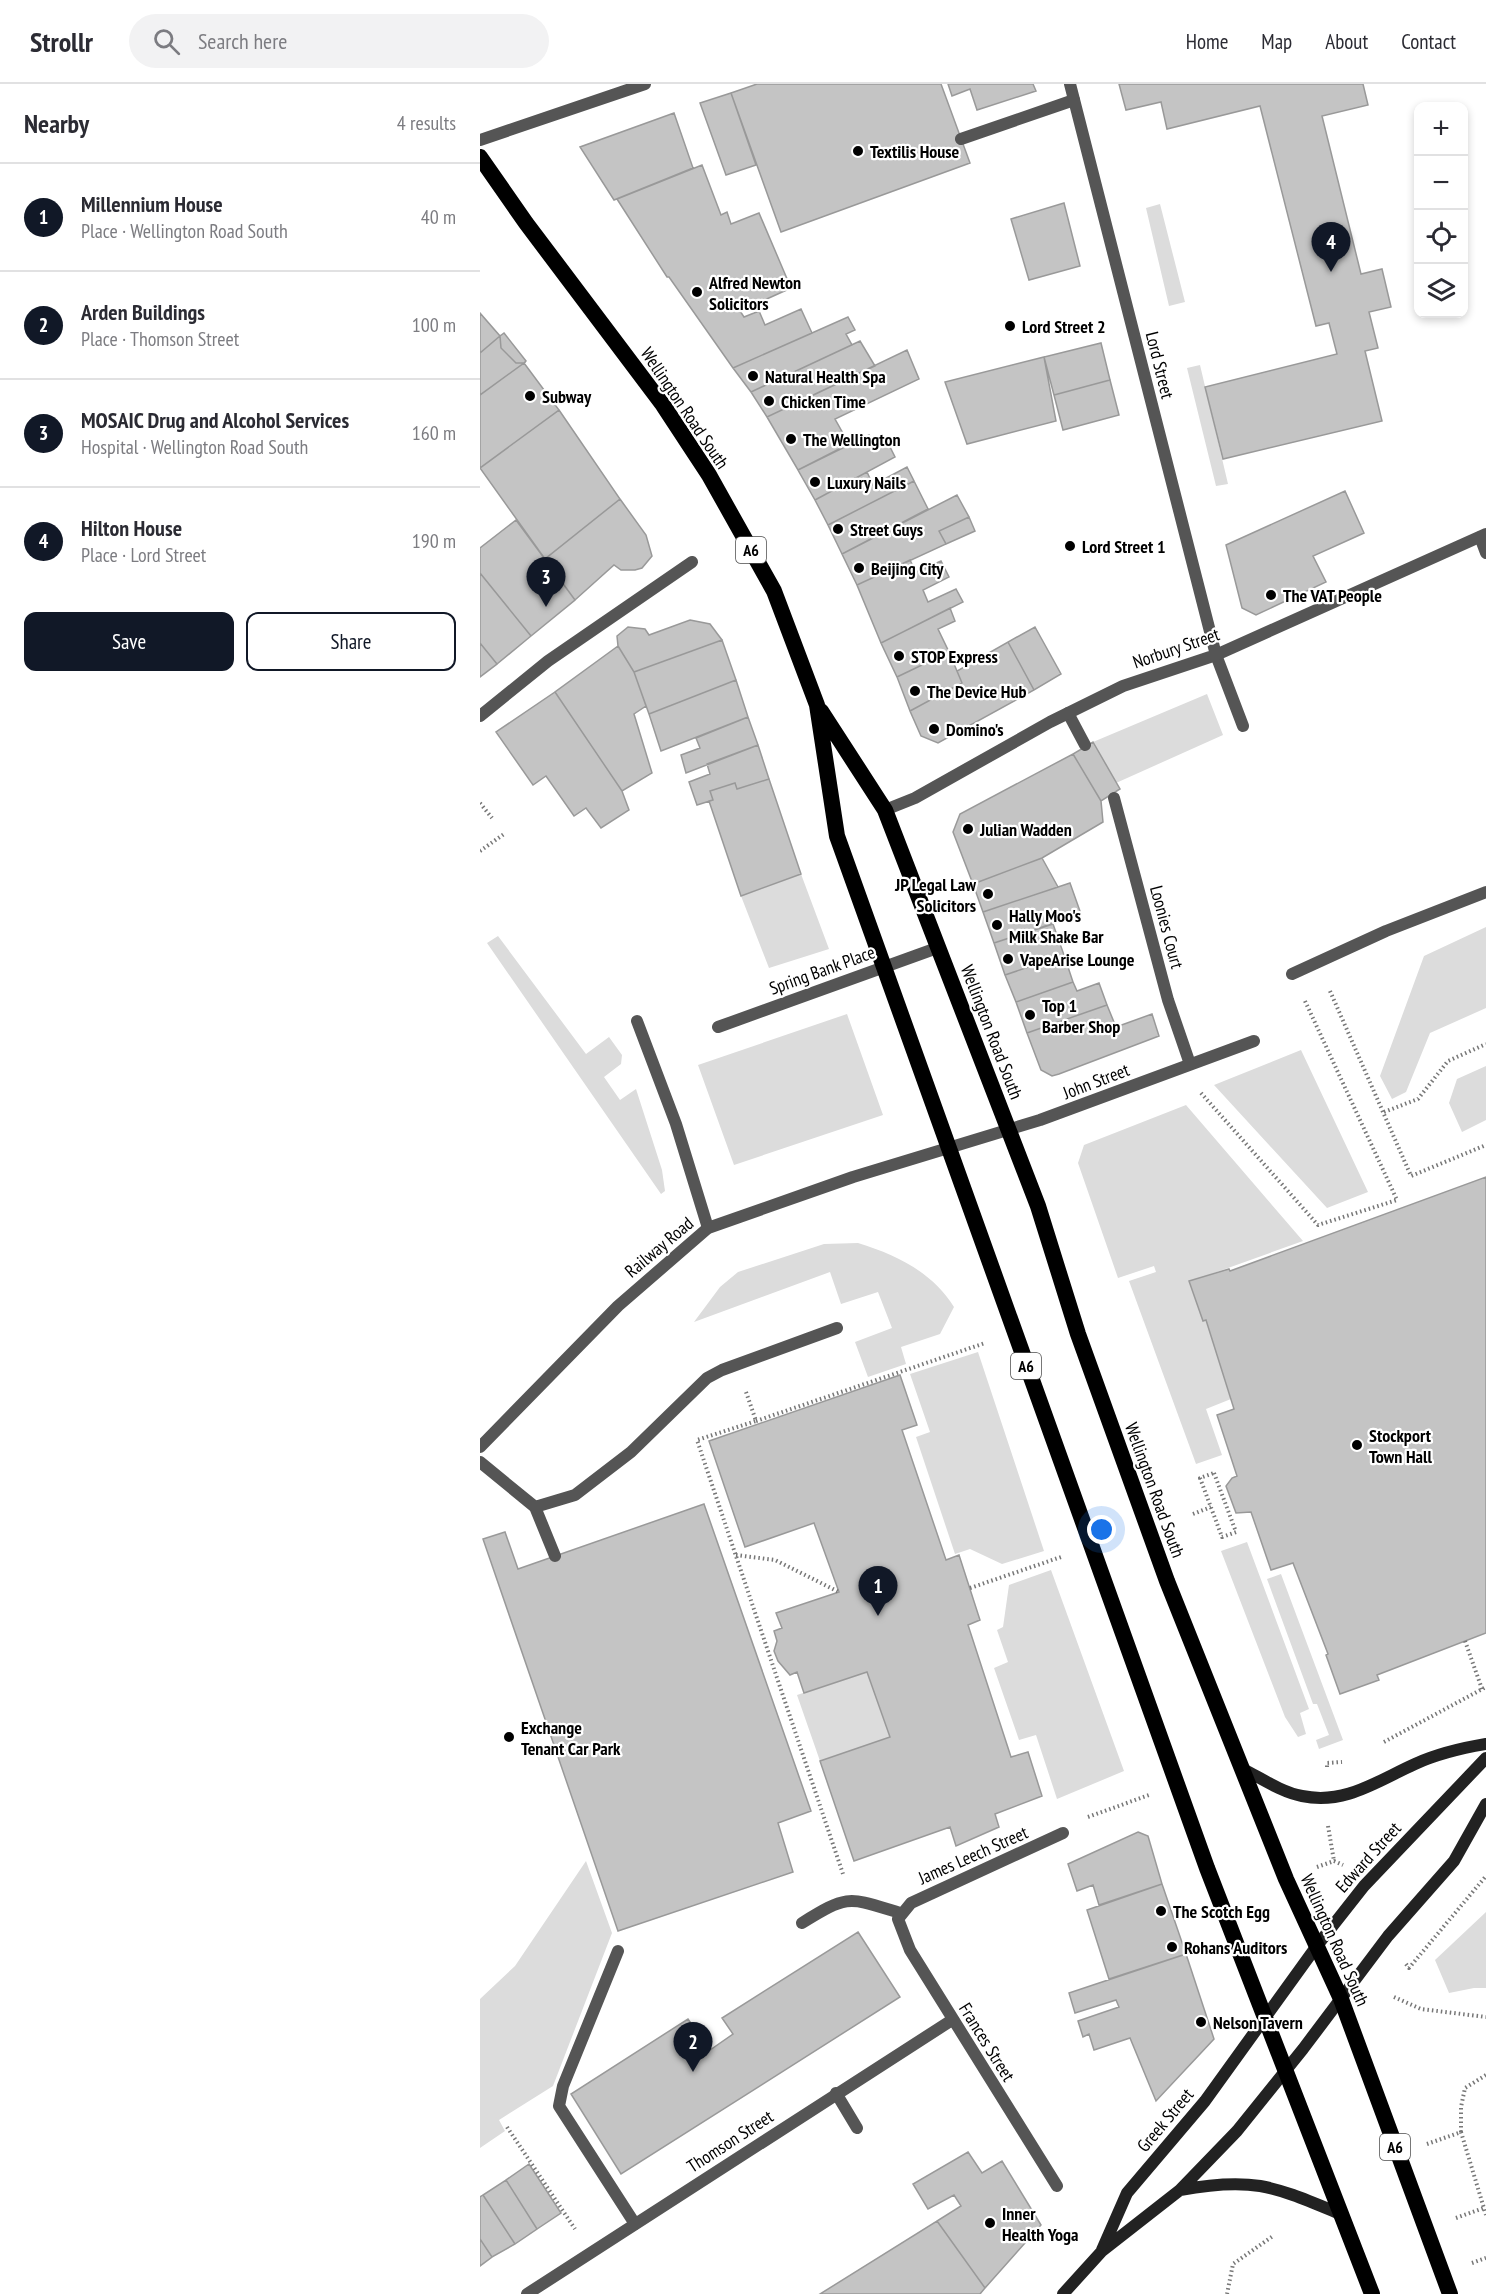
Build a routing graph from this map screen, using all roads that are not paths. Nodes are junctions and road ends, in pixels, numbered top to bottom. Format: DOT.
graph roads {
  1 [pos="645,84"];
  2 [pos="1070,84"];
  3 [pos="1074,100"];
  4 [pos="961,139"];
  5 [pos="480,140"];
  6 [pos="480,157"];
  7 [pos="1483,535"];
  8 [pos="1486,553"];
  9 [pos="692,562"];
  10 [pos="1216,655"];
  11 [pos="817,705"];
  12 [pos="1068,713"];
  13 [pos="480,716"];
  14 [pos="1243,726"];
  15 [pos="1085,745"];
  16 [pos="1114,798"];
  17 [pos="885,810"];
  18 [pos="1486,892"];
  19 [pos="938,948"];
  20 [pos="885,966"];
  21 [pos="1292,974"];
  22 [pos="637,1021"];
  23 [pos="718,1027"];
  24 [pos="1254,1041"];
  25 [pos="1190,1064"];
  26 [pos="1009,1129"];
  27 [pos="948,1148"];
  28 [pos="708,1228"];
  29 [pos="837,1328"];
  30 [pos="480,1447"];
  31 [pos="480,1462"];
  32 [pos="535,1507"];
  33 [pos="555,1556"];
  34 [pos="1486,1744"];
  35 [pos="1486,1758"];
  36 [pos="1243,1769"];
  37 [pos="1486,1804"];
  38 [pos="1063,1833"];
  39 [pos="900,1913"];
  40 [pos="802,1923"];
  41 [pos="1316,1947"];
  42 [pos="618,1950"];
  43 [pos="1341,1999"];
  44 [pos="1266,2018"];
  45 [pos="952,2020"];
  46 [pos="1285,2071"];
  47 [pos="836,2093"];
  48 [pos="857,2128"];
  49 [pos="1057,2186"];
  50 [pos="1180,2190"];
  51 [pos="1343,2215"];
  52 [pos="635,2224"];
  53 [pos="1102,2251"];
  54 [pos="527,2294"];
  55 [pos="1063,2294"];
  56 [pos="1372,2294"];
  57 [pos="1450,2294"];
  1 -- 5 [label="street"];
  2 -- 3 [label="street, Lord Street"];
  3 -- 4 [label="street"];
  3 -- 10 [label="street, Lord Street"];
  6 -- 11 [label="highway, Wellington Road South / A6"];
  7 -- 8 [label="street"];
  7 -- 10 [label="street, Norbury Street"];
  9 -- 13 [label="street"];
  10 -- 12 [label="street, Norbury Street"];
  10 -- 14 [label="street, Lord Street"];
  11 -- 17 [label="highway, Wellington Road South / A6"];
  11 -- 20 [label="highway, Wellington Road South / A6"];
  12 -- 15 [label="street"];
  12 -- 17 [label="street, Norbury Street"];
  16 -- 25 [label="street, Loonies Court"];
  17 -- 19 [label="highway, Wellington Road South / A6"];
  18 -- 21 [label="street"];
  19 -- 20 [label="street, Spring Bank Place"];
  19 -- 26 [label="highway, Wellington Road South / A6"];
  20 -- 23 [label="street, Spring Bank Place"];
  20 -- 27 [label="highway, Wellington Road South / A6"];
  22 -- 28 [label="street"];
  24 -- 25 [label="street, John Street"];
  25 -- 26 [label="street, John Street"];
  26 -- 27 [label="street, John Street"];
  26 -- 36 [label="highway, Wellington Road South / A6"];
  27 -- 28 [label="street, Railway Road"];
  27 -- 44 [label="highway, Wellington Road South / A6"];
  28 -- 30 [label="street, Railway Road"];
  29 -- 32 [label="street"];
  31 -- 32 [label="street"];
  32 -- 33 [label="street"];
  34 -- 36 [label="main road"];
  35 -- 41 [label="main road, Edward Street"];
  36 -- 41 [label="highway, Wellington Road South / A6"];
  37 -- 43 [label="main road"];
  38 -- 39 [label="street, James Leech Street"];
  39 -- 40 [label="street"];
  39 -- 45 [label="street, Frances Street"];
  41 -- 43 [label="highway, Wellington Road South / A6"];
  41 -- 44 [label="main road, Edward Street"];
  42 -- 52 [label="street"];
  43 -- 46 [label="main road"];
  43 -- 57 [label="highway, Wellington Road South / A6"];
  44 -- 46 [label="highway, Wellington Road South / A6"];
  44 -- 53 [label="main road, Greek Street"];
  45 -- 47 [label="street, Thomson Street"];
  45 -- 49 [label="street, Frances Street"];
  46 -- 50 [label="main road, Greek Street"];
  46 -- 51 [label="highway, Wellington Road South / A6"];
  47 -- 48 [label="street"];
  47 -- 52 [label="street, Thomson Street"];
  50 -- 51 [label="main road"];
  50 -- 53 [label="main road, Greek Street"];
  51 -- 56 [label="highway, Wellington Road South / A6"];
  52 -- 54 [label="street, Thomson Street"];
  53 -- 55 [label="main road, Greek Street"];
}
